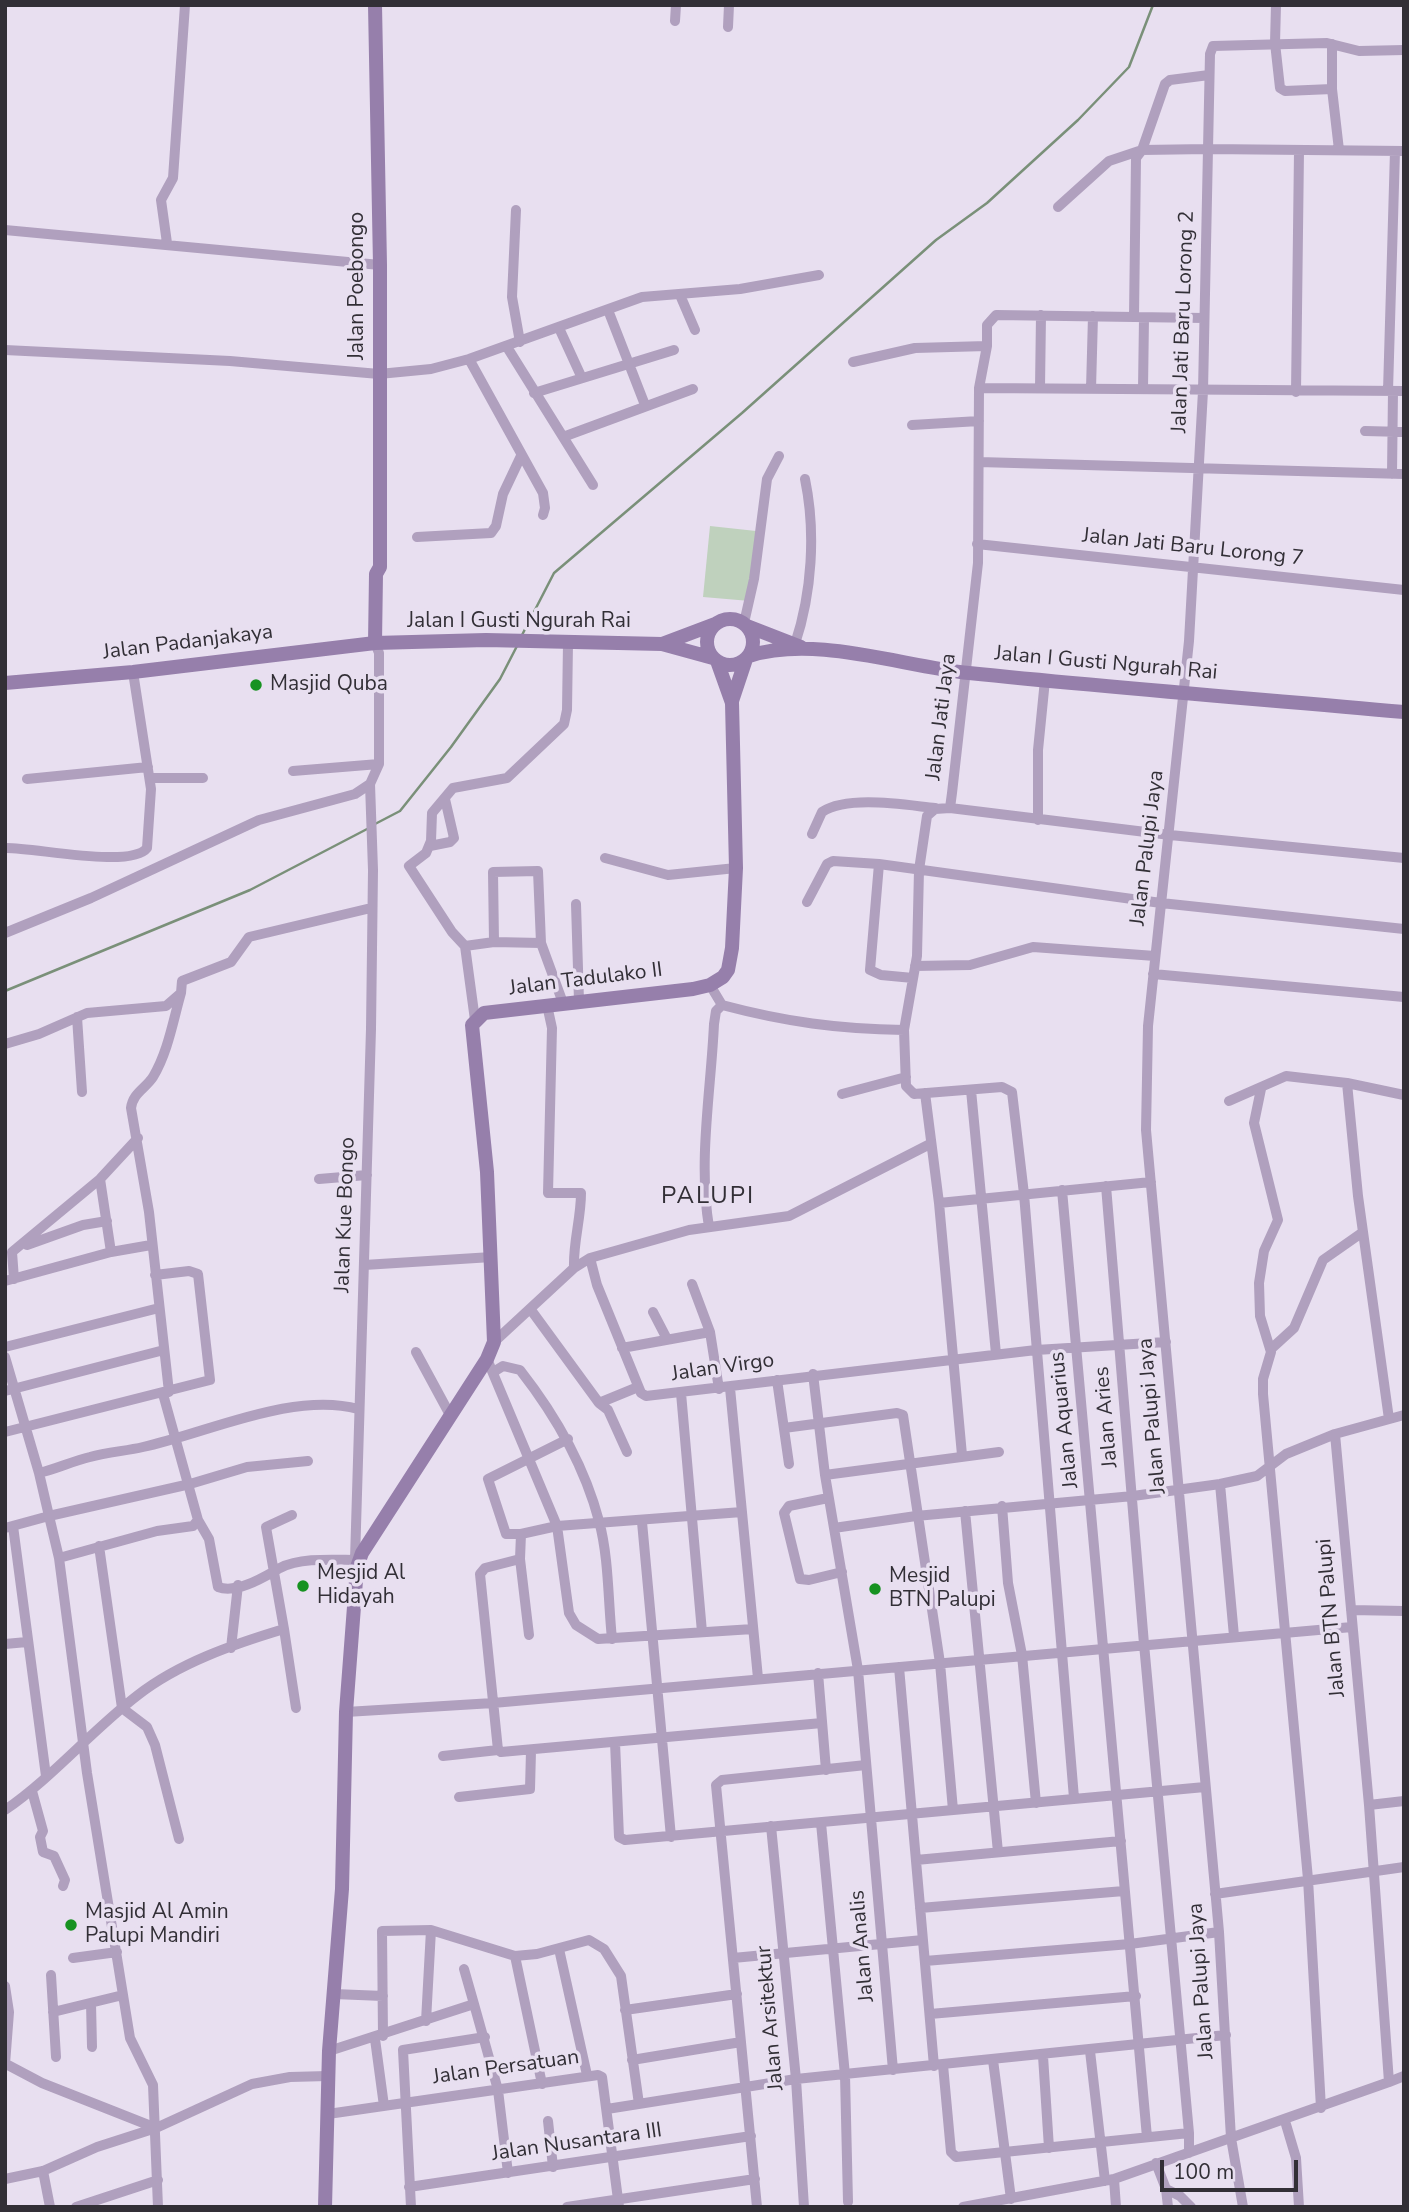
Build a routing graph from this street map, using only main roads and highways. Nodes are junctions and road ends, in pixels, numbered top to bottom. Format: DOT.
graph roads {
  1 [pos="375,5"];
  2 [pos="715,624"];
  3 [pos="746,625"];
  4 [pos="662,644"];
  5 [pos="379,646"];
  6 [pos="800,647"];
  7 [pos="747,658"];
  8 [pos="715,659"];
  9 [pos="5,683"];
  10 [pos="732,703"];
  11 [pos="1404,712"];
  12 [pos="325,2207"];
  1 -- 5 [label="main road, Jalan Poebongo"];
  2 -- 3 [label="main road"];
  2 -- 4 [label="main road, Jalan I Gusti Ngurah Rai"];
  2 -- 8 [label="main road"];
  3 -- 6 [label="main road, Jalan I Gusti Ngurah Rai"];
  3 -- 7 [label="main road"];
  4 -- 5 [label="main road, Jalan I Gusti Ngurah Rai"];
  4 -- 8 [label="main road, Jalan I Gusti Ngurah Rai"];
  5 -- 9 [label="main road, Jalan Padanjakaya"];
  6 -- 7 [label="main road, Jalan I Gusti Ngurah Rai"];
  6 -- 11 [label="main road, Jalan I Gusti Ngurah Rai"];
  7 -- 8 [label="main road"];
  7 -- 10 [label="main road"];
  8 -- 10 [label="main road"];
  10 -- 12 [label="main road, Jalan Tadulako II"];
}
